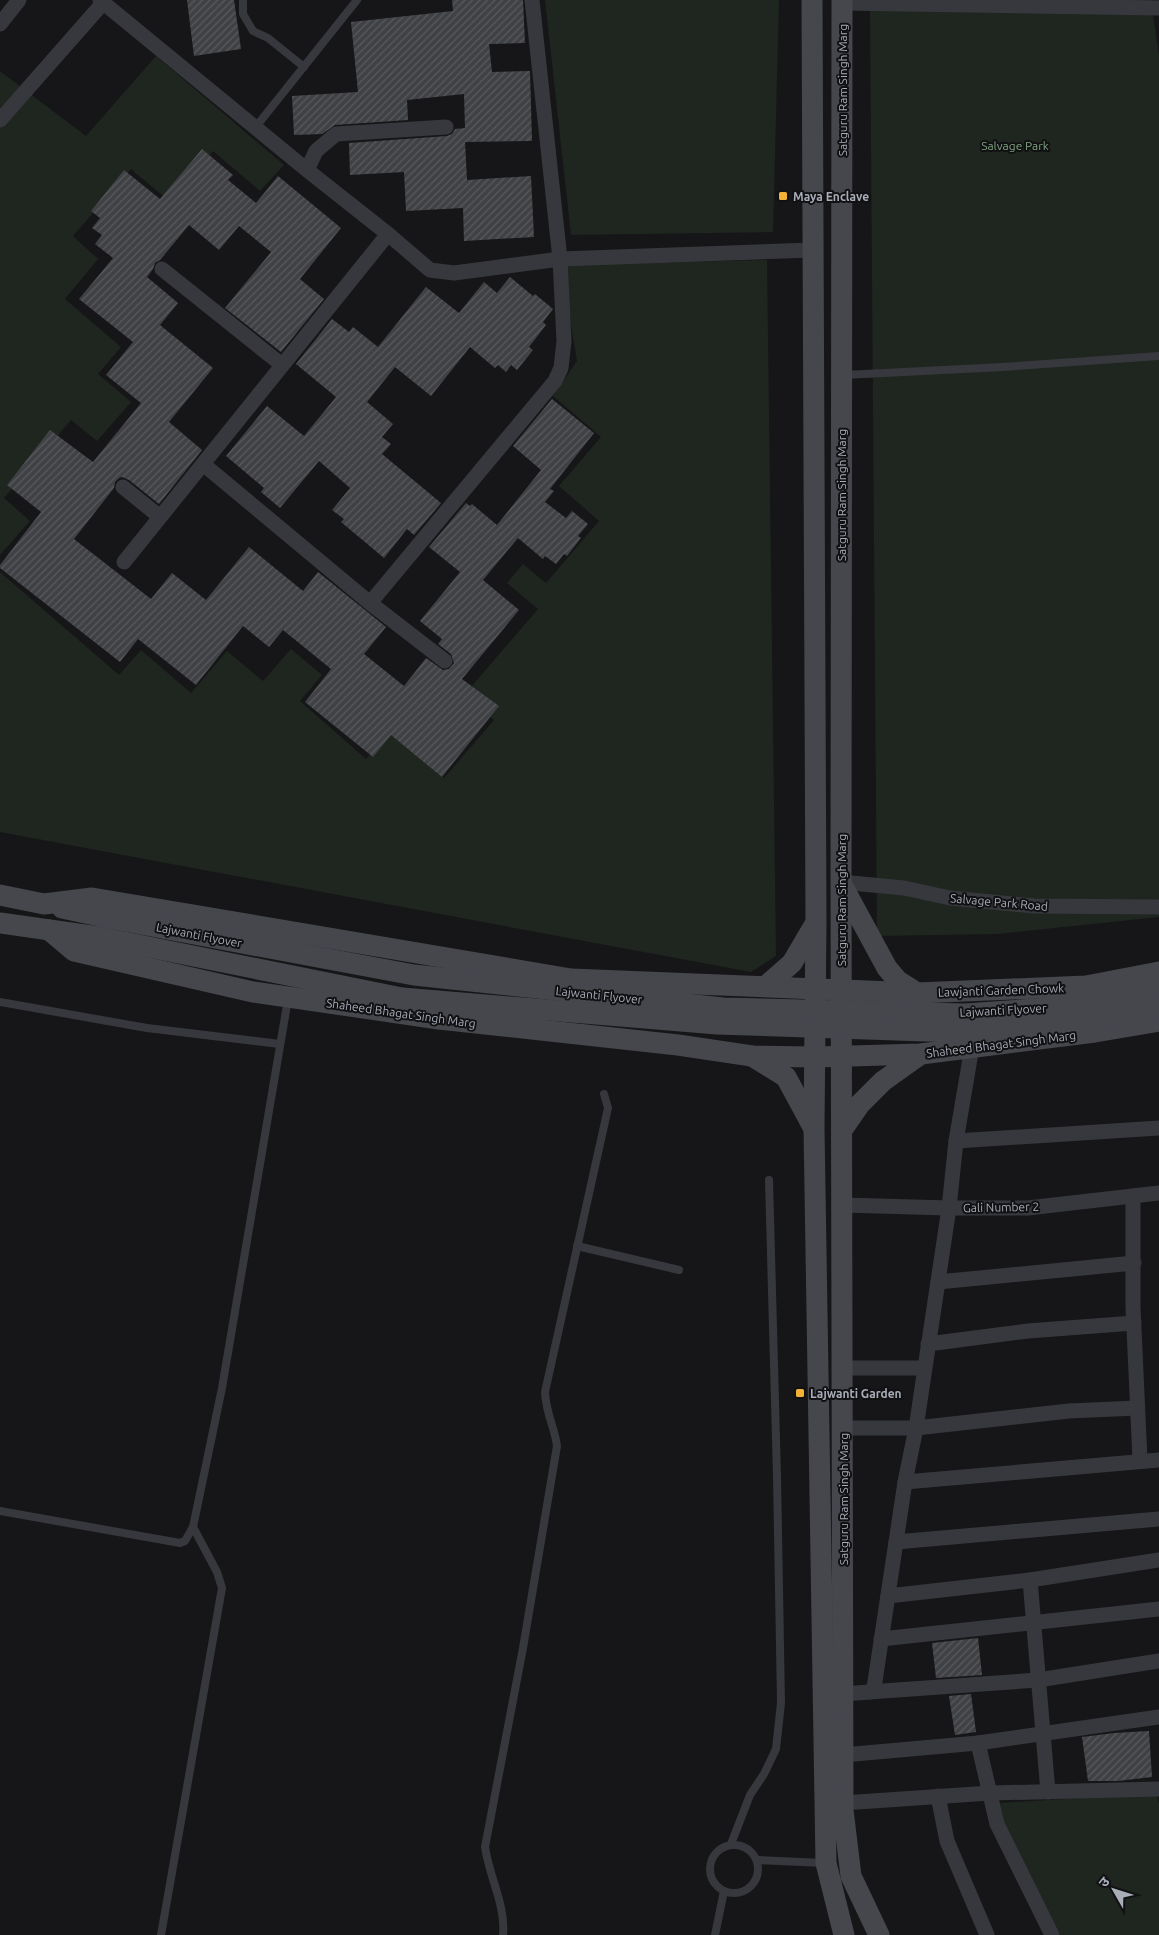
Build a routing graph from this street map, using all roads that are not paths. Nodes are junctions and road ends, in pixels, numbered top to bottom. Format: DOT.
graph roads {
  1 [pos="19,0"];
  2 [pos="243,0"];
  3 [pos="357,0"];
  4 [pos="532,0"];
  5 [pos="812,0"];
  6 [pos="102,1"];
  7 [pos="842,1"];
  8 [pos="991,2"];
  9 [pos="1159,8"];
  10 [pos="0,24"];
  11 [pos="304,67"];
  12 [pos="0,120"];
  13 [pos="446,126"];
  14 [pos="255,128"];
  15 [pos="307,170"];
  16 [pos="388,234"];
  17 [pos="813,250"];
  18 [pos="560,259"];
  19 [pos="162,270"];
  20 [pos="1159,356"];
  21 [pos="282,366"];
  22 [pos="842,375"];
  23 [pos="202,464"];
  24 [pos="123,487"];
  25 [pos="160,517"];
  26 [pos="124,562"];
  27 [pos="370,603"];
  28 [pos="444,661"];
  29 [pos="841,882"];
  30 [pos="0,895"];
  31 [pos="44,904"];
  32 [pos="1159,908"];
  33 [pos="816,922"];
  34 [pos="0,923"];
  35 [pos="49,930"];
  36 [pos="1159,972"];
  37 [pos="766,986"];
  38 [pos="1086,986"];
  39 [pos="815,988"];
  40 [pos="841,990"];
  41 [pos="1159,990"];
  42 [pos="917,993"];
  43 [pos="288,997"];
  44 [pos="0,1002"];
  45 [pos="1159,1007"];
  46 [pos="1159,1021"];
  47 [pos="1095,1032"];
  48 [pos="280,1044"];
  49 [pos="972,1047"];
  50 [pos="921,1054"];
  51 [pos="752,1056"];
  52 [pos="842,1056"];
  53 [pos="815,1057"];
  54 [pos="604,1094"];
  55 [pos="814,1128"];
  56 [pos="1159,1128"];
  57 [pos="842,1130"];
  58 [pos="956,1141"];
  59 [pos="769,1180"];
  60 [pos="1159,1193"];
  61 [pos="1133,1196"];
  62 [pos="842,1206"];
  63 [pos="949,1208"];
  64 [pos="577,1246"];
  65 [pos="1134,1263"];
  66 [pos="680,1270"];
  67 [pos="938,1282"];
  68 [pos="1134,1323"];
  69 [pos="928,1344"];
  70 [pos="842,1368"];
  71 [pos="924,1368"];
  72 [pos="1137,1408"];
  73 [pos="842,1428"];
  74 [pos="916,1428"];
  75 [pos="1140,1460"];
  76 [pos="1159,1460"];
  77 [pos="905,1482"];
  78 [pos="0,1511"];
  79 [pos="1159,1519"];
  80 [pos="193,1527"];
  81 [pos="896,1542"];
  82 [pos="1159,1560"];
  83 [pos="1030,1580"];
  84 [pos="888,1596"];
  85 [pos="1159,1608"];
  86 [pos="1033,1621"];
  87 [pos="881,1639"];
  88 [pos="1159,1661"];
  89 [pos="1038,1680"];
  90 [pos="869,1692"];
  91 [pos="843,1694"];
  92 [pos="1159,1717"];
  93 [pos="1042,1734"];
  94 [pos="978,1743"];
  95 [pos="843,1755"];
  96 [pos="1159,1789"];
  97 [pos="1048,1792"];
  98 [pos="990,1793"];
  99 [pos="938,1796"];
  100 [pos="843,1803"];
  101 [pos="731,1844"];
  102 [pos="757,1860"];
  103 [pos="826,1863"];
  104 [pos="724,1891"];
  105 [pos="161,1935"];
  106 [pos="503,1935"];
  107 [pos="715,1935"];
  108 [pos="844,1935"];
  109 [pos="879,1935"];
  110 [pos="986,1935"];
  111 [pos="1052,1935"];
  1 -- 10 [label="street"];
  2 -- 11 [label="lane"];
  3 -- 11 [label="lane"];
  4 -- 18 [label="street"];
  5 -- 17 [label="main road, Satguru Ram Singh Marg"];
  6 -- 12 [label="street"];
  6 -- 14 [label="street"];
  7 -- 8 [label="street"];
  7 -- 22 [label="main road, Satguru Ram Singh Marg"];
  8 -- 9 [label="street"];
  11 -- 14 [label="lane"];
  13 -- 15 [label="street"];
  14 -- 15 [label="street"];
  15 -- 16 [label="street"];
  16 -- 18 [label="street"];
  16 -- 21 [label="street"];
  17 -- 18 [label="street"];
  17 -- 33 [label="main road, Satguru Ram Singh Marg"];
  18 -- 27 [label="street"];
  19 -- 21 [label="street"];
  20 -- 22 [label="lane"];
  21 -- 23 [label="street"];
  22 -- 29 [label="main road, Satguru Ram Singh Marg"];
  23 -- 25 [label="street"];
  23 -- 27 [label="street"];
  24 -- 25 [label="street"];
  25 -- 26 [label="street"];
  27 -- 28 [label="street"];
  29 -- 32 [label="street, Salvage Park Road"];
  29 -- 40 [label="main road, Satguru Ram Singh Marg"];
  29 -- 42 [label="main road"];
  30 -- 31 [label="main road"];
  31 -- 37 [label="main road"];
  31 -- 41 [label="main road, Lajwanti Flyover, bridge"];
  33 -- 37 [label="main road"];
  33 -- 39 [label="main road, Satguru Ram Singh Marg"];
  34 -- 35 [label="main road"];
  35 -- 43 [label="main road, Shaheed Bhagat Singh Marg"];
  35 -- 45 [label="main road, Lajwanti Flyover, bridge"];
  36 -- 38 [label="main road, Lawjanti Garden Chowk"];
  37 -- 39 [label="main road"];
  37 -- 51 [label="main road"];
  38 -- 42 [label="main road, Lawjanti Garden Chowk"];
  38 -- 47 [label="main road"];
  39 -- 40 [label="main road, Lawjanti Garden Chowk"];
  39 -- 53 [label="main road"];
  40 -- 42 [label="main road, Lawjanti Garden Chowk"];
  40 -- 52 [label="main road"];
  43 -- 48 [label="lane"];
  43 -- 51 [label="main road, Shaheed Bhagat Singh Marg"];
  44 -- 48 [label="lane"];
  46 -- 47 [label="main road, Shaheed Bhagat Singh Marg"];
  47 -- 49 [label="main road, Shaheed Bhagat Singh Marg"];
  48 -- 80 [label="lane"];
  49 -- 50 [label="main road, Shaheed Bhagat Singh Marg"];
  49 -- 58 [label="street"];
  50 -- 52 [label="main road, Shaheed Bhagat Singh Marg"];
  50 -- 57 [label="main road"];
  51 -- 53 [label="main road, Shaheed Bhagat Singh Marg"];
  51 -- 55 [label="main road"];
  52 -- 53 [label="main road"];
  52 -- 57 [label="main road, Satguru Ram Singh Marg"];
  53 -- 55 [label="main road, Satguru Ram Singh Marg"];
  54 -- 64 [label="lane"];
  55 -- 103 [label="main road, Satguru Ram Singh Marg"];
  56 -- 58 [label="street"];
  57 -- 62 [label="main road, Satguru Ram Singh Marg"];
  58 -- 63 [label="street"];
  59 -- 101 [label="lane"];
  60 -- 61 [label="street, Gali Number 2"];
  61 -- 63 [label="street, Gali Number 2"];
  61 -- 65 [label="street"];
  62 -- 63 [label="street, Gali Number 2"];
  62 -- 70 [label="main road, Satguru Ram Singh Marg"];
  63 -- 67 [label="street"];
  64 -- 66 [label="lane"];
  64 -- 106 [label="lane"];
  65 -- 67 [label="street"];
  65 -- 68 [label="street"];
  67 -- 69 [label="street"];
  68 -- 69 [label="street"];
  68 -- 72 [label="street"];
  69 -- 71 [label="street"];
  70 -- 71 [label="street"];
  70 -- 73 [label="main road, Satguru Ram Singh Marg"];
  71 -- 74 [label="street"];
  72 -- 74 [label="street"];
  72 -- 75 [label="street"];
  73 -- 74 [label="street"];
  73 -- 91 [label="main road, Satguru Ram Singh Marg"];
  74 -- 77 [label="street"];
  75 -- 76 [label="street"];
  75 -- 77 [label="street"];
  77 -- 81 [label="street"];
  78 -- 80 [label="lane"];
  79 -- 81 [label="street"];
  80 -- 105 [label="lane"];
  81 -- 84 [label="street"];
  82 -- 83 [label="street"];
  83 -- 84 [label="street"];
  83 -- 86 [label="street"];
  84 -- 87 [label="street"];
  85 -- 86 [label="street"];
  86 -- 87 [label="street"];
  86 -- 89 [label="street"];
  87 -- 90 [label="street"];
  88 -- 89 [label="street"];
  89 -- 90 [label="street"];
  89 -- 93 [label="street"];
  90 -- 91 [label="street"];
  91 -- 95 [label="main road, Satguru Ram Singh Marg"];
  92 -- 93 [label="street"];
  93 -- 94 [label="street"];
  93 -- 97 [label="street"];
  94 -- 95 [label="street"];
  94 -- 98 [label="street"];
  95 -- 100 [label="main road, Satguru Ram Singh Marg"];
  96 -- 97 [label="street"];
  97 -- 98 [label="street"];
  98 -- 99 [label="street"];
  98 -- 111 [label="street"];
  99 -- 100 [label="street"];
  99 -- 110 [label="street"];
  100 -- 109 [label="main road, Satguru Ram Singh Marg"];
  101 -- 102 [label="lane"];
  101 -- 104 [label="lane"];
  102 -- 103 [label="lane"];
  102 -- 104 [label="lane"];
  103 -- 108 [label="main road, Satguru Ram Singh Marg"];
  104 -- 107 [label="lane"];
}
